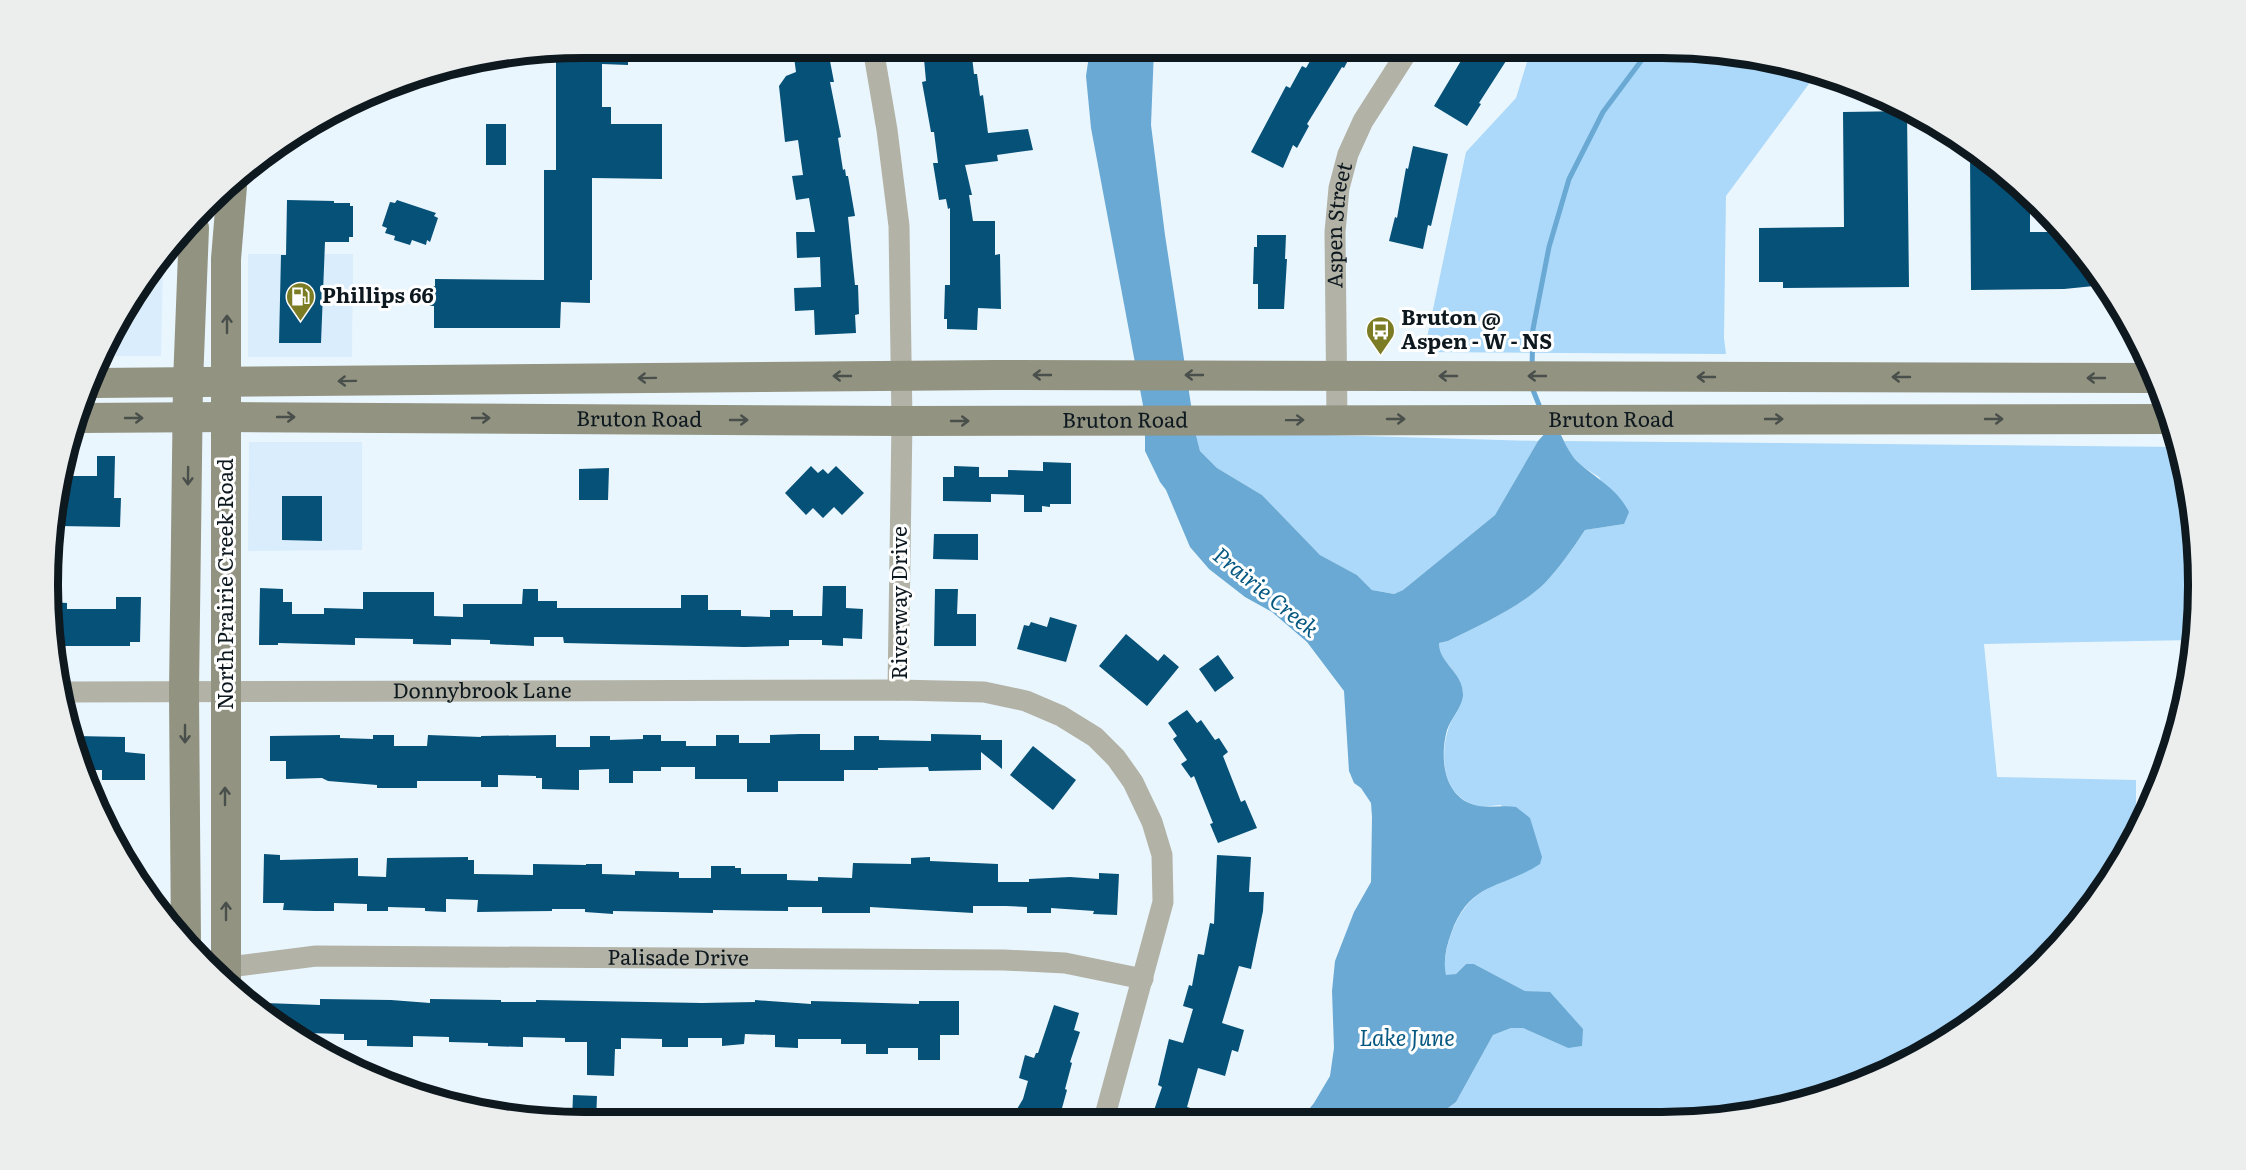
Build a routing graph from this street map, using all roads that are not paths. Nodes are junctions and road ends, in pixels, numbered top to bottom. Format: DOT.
graph roads {
  1 [pos="875,58"];
  2 [pos="1403,58"];
  3 [pos="231,196"];
  4 [pos="194,233"];
  5 [pos="1338,375"];
  6 [pos="901,376"];
  7 [pos="1935,378"];
  8 [pos="2144,378"];
  9 [pos="227,382"];
  10 [pos="99,383"];
  11 [pos="188,383"];
  12 [pos="227,417"];
  13 [pos="85,418"];
  14 [pos="188,418"];
  15 [pos="2161,418"];
  16 [pos="1936,419"];
  17 [pos="1337,420"];
  18 [pos="902,421"];
  19 [pos="898,690"];
  20 [pos="70,692"];
  21 [pos="184,692"];
  22 [pos="225,693"];
  23 [pos="185,855"];
  24 [pos="226,855"];
  25 [pos="186,928"];
  26 [pos="222,966"];
  27 [pos="228,971"];
  28 [pos="1143,979"];
  29 [pos="1106,1112"];
  1 -- 6 [label="street, Riverway Drive"];
  2 -- 5 [label="street, Aspen Street"];
  9 -- 3 [label="main road, North Prairie Creek Road, one-way"];
  4 -- 11 [label="main road, North Prairie Creek Road"];
  5 -- 6 [label="main road, Bruton Road, one-way"];
  7 -- 5 [label="main road, Bruton Road, one-way"];
  5 -- 17 [label="street, Aspen Street"];
  6 -- 9 [label="main road, Bruton Road, one-way"];
  6 -- 18 [label="street, Riverway Drive"];
  8 -- 7 [label="main road, Bruton Road, one-way"];
  7 -- 16 [label="main road"];
  9 -- 11 [label="main road, Bruton Road"];
  9 -- 12 [label="main road, North Prairie Creek Road"];
  10 -- 11 [label="main road, Bruton Road"];
  11 -- 14 [label="main road, North Prairie Creek Road"];
  12 -- 14 [label="main road, Bruton Road"];
  12 -- 18 [label="main road, Bruton Road, one-way"];
  12 -- 22 [label="main road, North Prairie Creek Road"];
  13 -- 14 [label="main road, Bruton Road, one-way"];
  14 -- 21 [label="main road, North Prairie Creek Road, one-way"];
  16 -- 15 [label="main road, Bruton Road, one-way"];
  17 -- 16 [label="main road, Bruton Road, one-way"];
  18 -- 17 [label="main road, Bruton Road, one-way"];
  18 -- 19 [label="street, Riverway Drive"];
  19 -- 22 [label="street, Donnybrook Lane"];
  19 -- 28 [label="street, Riverway Drive"];
  20 -- 21 [label="street, Donnybrook Lane"];
  21 -- 22 [label="street, Donnybrook Lane"];
  21 -- 23 [label="main road, North Prairie Creek Road, one-way"];
  24 -- 22 [label="main road, North Prairie Creek Road, one-way"];
  23 -- 24 [label="main road"];
  23 -- 25 [label="main road, North Prairie Creek Road"];
  26 -- 24 [label="main road, North Prairie Creek Road, one-way"];
  27 -- 28 [label="street, Palisade Drive"];
  28 -- 29 [label="street, Riverway Drive"];
}
